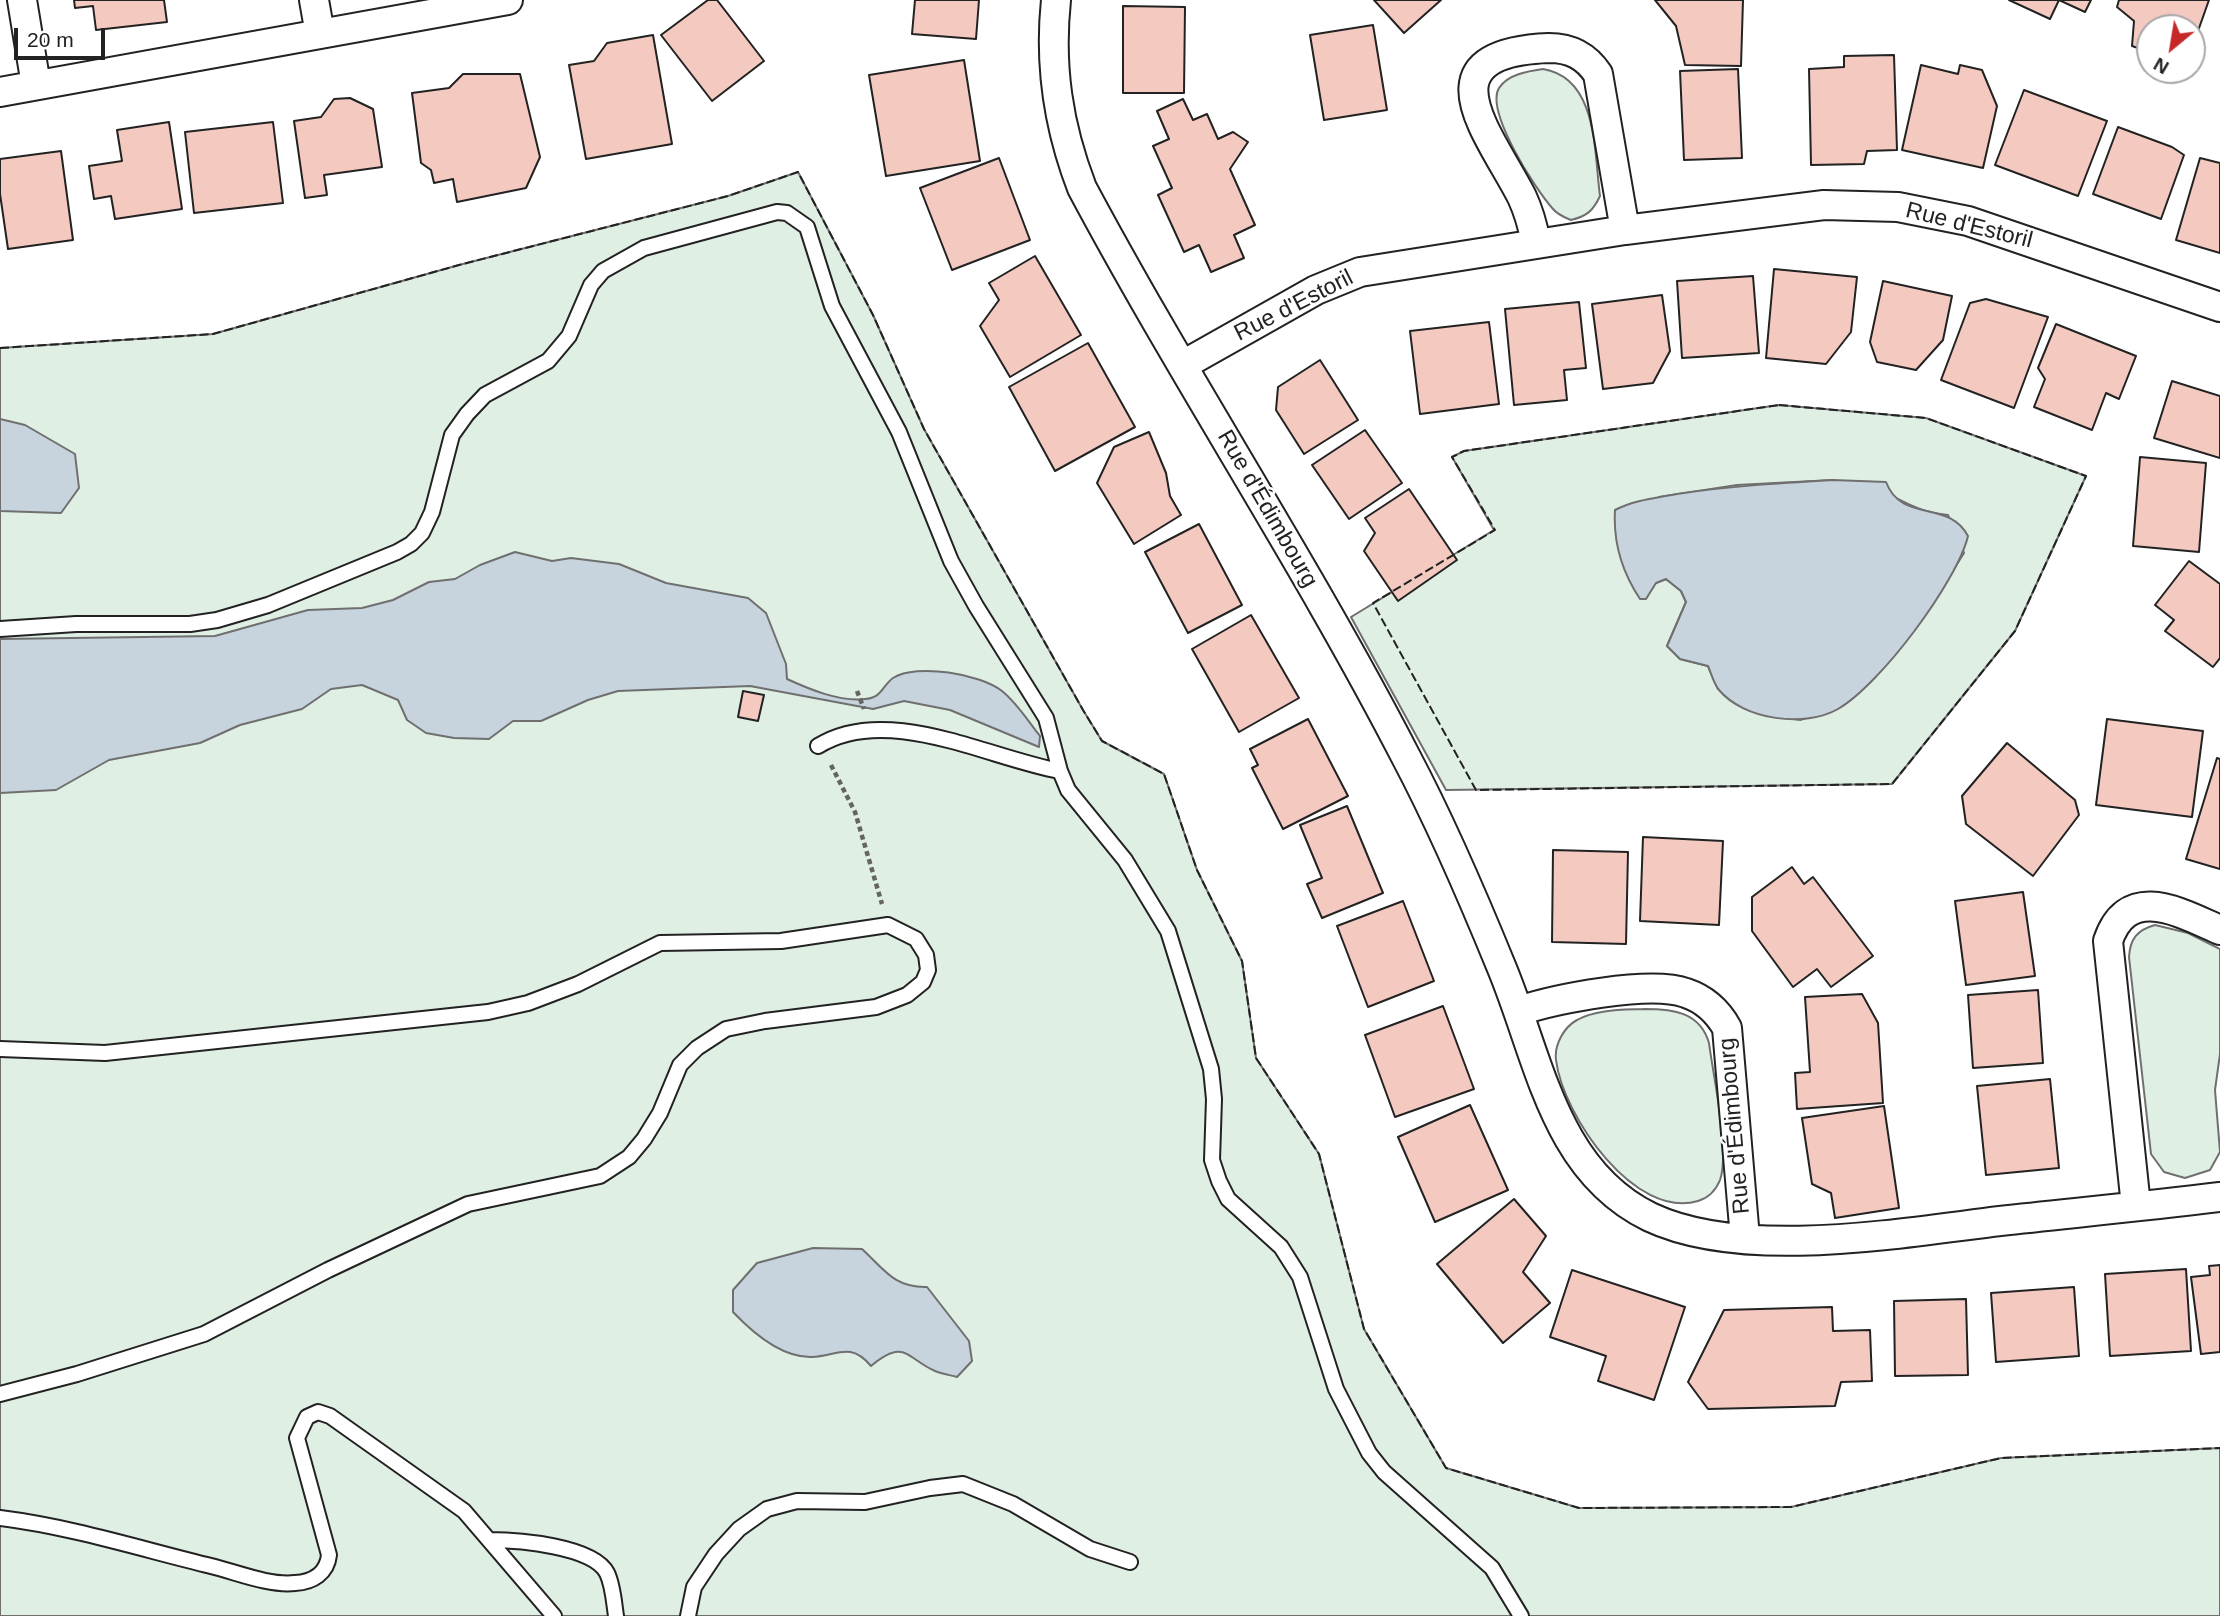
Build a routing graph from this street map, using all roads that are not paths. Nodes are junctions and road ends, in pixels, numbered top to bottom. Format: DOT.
graph roads {
  1 [pos="22,0"];
  2 [pos="314,0"];
  3 [pos="508,0"];
  4 [pos="1056,0"];
  5 [pos="320,33"];
  6 [pos="36,85"];
  7 [pos="0,92"];
  8 [pos="1625,230"];
  9 [pos="1536,243"];
  10 [pos="2220,307"];
  11 [pos="1183,365"];
  12 [pos="0,629"];
  13 [pos="818,746"];
  14 [pos="1060,771"];
  15 [pos="2220,930"];
  16 [pos="1519,1011"];
  17 [pos="0,1049"];
  18 [pos="2220,1196"];
  19 [pos="2136,1206"];
  20 [pos="1745,1238"];
  21 [pos="0,1394"];
  22 [pos="0,1518"];
  23 [pos="490,1540"];
  24 [pos="1130,1562"];
  25 [pos="554,1616"];
  26 [pos="616,1616"];
  27 [pos="688,1616"];
  28 [pos="1521,1616"];
  1 -- 6 [label="street"];
  2 -- 5 [label="street"];
  3 -- 5 [label="street"];
  4 -- 11 [label="street, Rue d'Édimbourg"];
  5 -- 6 [label="street"];
  6 -- 7 [label="street"];
  8 -- 9 [label="street, Rue d'Estoril"];
  8 -- 9 [label="street"];
  8 -- 10 [label="street, Rue d'Estoril"];
  9 -- 11 [label="street, Rue d'Estoril"];
  11 -- 16 [label="street, Rue d'Édimbourg"];
  12 -- 14 [label="lane"];
  13 -- 14 [label="lane"];
  14 -- 28 [label="lane"];
  15 -- 19 [label="street"];
  16 -- 20 [label="street, Rue d'Édimbourg"];
  16 -- 20 [label="street, Rue d'Édimbourg"];
  17 -- 21 [label="lane"];
  18 -- 19 [label="street, Rue d'Édimbourg"];
  19 -- 20 [label="street, Rue d'Édimbourg"];
  22 -- 23 [label="lane"];
  23 -- 25 [label="lane"];
  23 -- 26 [label="lane"];
  24 -- 27 [label="lane"];
}
